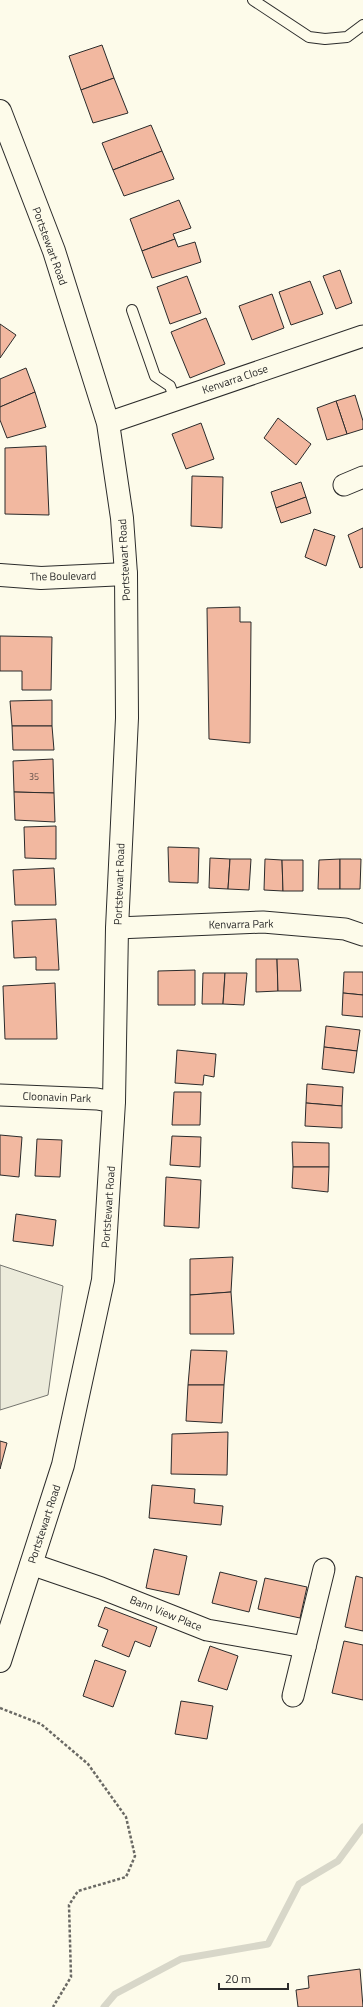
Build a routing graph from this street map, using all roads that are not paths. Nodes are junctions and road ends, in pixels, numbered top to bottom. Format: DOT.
graph roads {
  1 [pos="253,0"];
  2 [pos="363,25"];
  3 [pos="0,111"];
  4 [pos="132,310"];
  5 [pos="363,336"];
  6 [pos="175,400"];
  7 [pos="108,423"];
  8 [pos="363,477"];
  9 [pos="344,485"];
  10 [pos="126,574"];
  11 [pos="0,575"];
  12 [pos="118,928"];
  13 [pos="363,934"];
  14 [pos="0,1095"];
  15 [pos="114,1102"];
  16 [pos="31,1564"];
  17 [pos="324,1569"];
  18 [pos="305,1647"];
  19 [pos="0,1661"];
  20 [pos="293,1696"];
  1 -- 2 [label="lane"];
  3 -- 7 [label="main road, Portstewart Road"];
  4 -- 6 [label="lane"];
  5 -- 6 [label="street, Kenvarra Close"];
  6 -- 7 [label="street, Kenvarra Close"];
  7 -- 10 [label="main road, Portstewart Road"];
  8 -- 9 [label="street"];
  10 -- 11 [label="main road, The Boulevard"];
  10 -- 12 [label="main road, Portstewart Road"];
  12 -- 13 [label="street, Kenvarra Park"];
  12 -- 15 [label="main road, Portstewart Road"];
  14 -- 15 [label="street, Cloonavin Park"];
  15 -- 16 [label="main road, Portstewart Road"];
  16 -- 18 [label="street, Bann View Place"];
  16 -- 19 [label="main road, Portstewart Road"];
  17 -- 18 [label="street"];
  18 -- 20 [label="street"];
}
